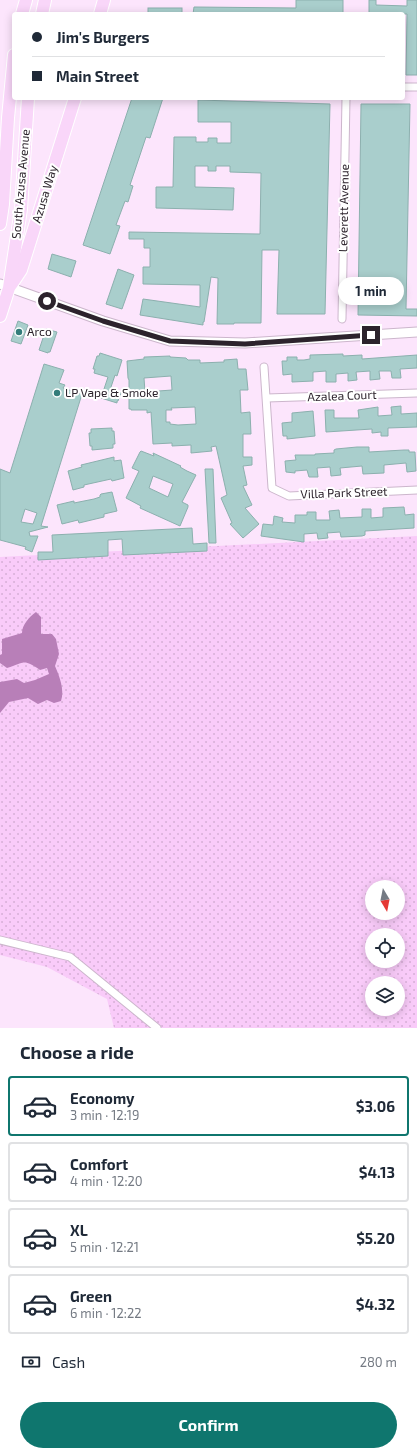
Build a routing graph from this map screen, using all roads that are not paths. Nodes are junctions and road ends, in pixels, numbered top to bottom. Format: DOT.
graph roads {
  1 [pos="26,0"];
  2 [pos="45,0"];
  3 [pos="104,0"];
  4 [pos="23,12"];
  5 [pos="42,12"];
  6 [pos="101,12"];
  7 [pos="12,63"];
  8 [pos="8,79"];
  9 [pos="405,87"];
  10 [pos="417,87"];
  11 [pos="28,100"];
  12 [pos="74,100"];
  13 [pos="346,100"];
  14 [pos="0,224"];
  15 [pos="5,286"];
  16 [pos="0,316"];
  17 [pos="342,319"];
  18 [pos="417,332"];
  19 [pos="264,367"];
  20 [pos="417,393"];
  21 [pos="267,398"];
  22 [pos="417,490"];
  23 [pos="0,940"];
  24 [pos="157,1028"];
  1 -- 4 [label="main road"];
  2 -- 5 [label="main road"];
  3 -- 6 [label="main road"];
  7 -- 8 [label="main road, South Azusa Avenue"];
  8 -- 14 [label="main road, South Azusa Avenue"];
  9 -- 10 [label="street"];
  11 -- 15 [label="main road, South Azusa Avenue"];
  12 -- 15 [label="main road, Azusa Way"];
  13 -- 17 [label="street, Leverett Avenue"];
  15 -- 16 [label="main road, South Azusa Avenue"];
  15 -- 18 [label="street"];
  19 -- 21 [label="street"];
  20 -- 21 [label="street, Azalea Court"];
  21 -- 22 [label="street, Villa Park Street"];
  23 -- 24 [label="street"];
}
